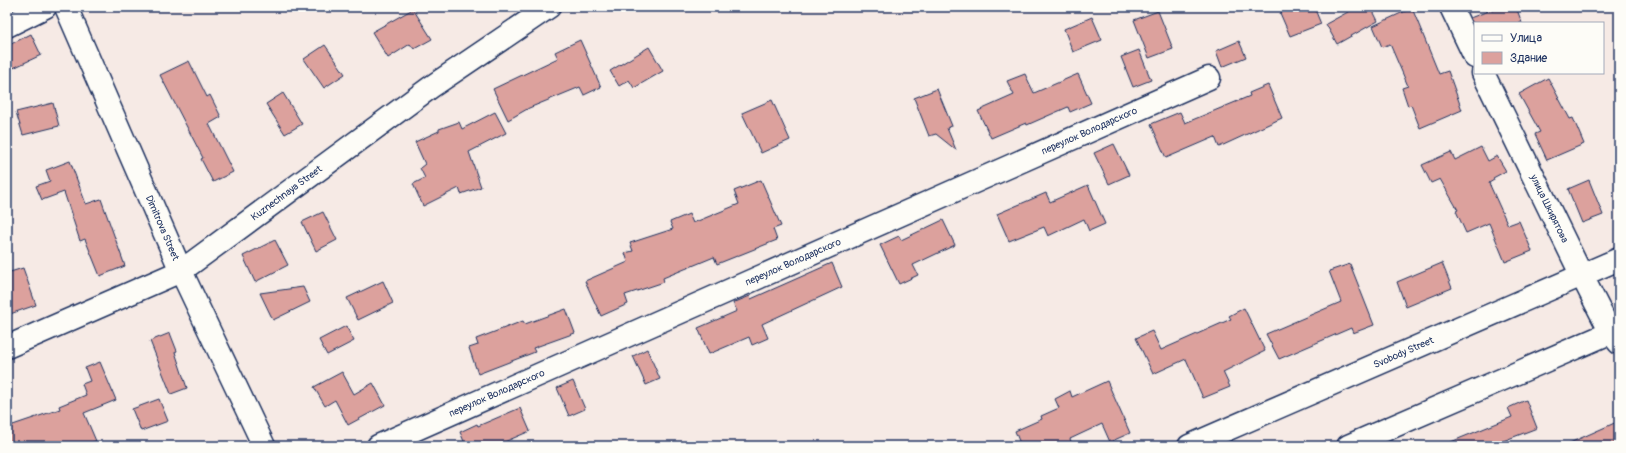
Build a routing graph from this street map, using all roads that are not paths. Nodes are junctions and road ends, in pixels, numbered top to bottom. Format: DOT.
graph roads {
  1 [pos="45,7"];
  2 [pos="66,7"];
  3 [pos="549,7"];
  4 [pos="1451,7"];
  5 [pos="7,26"];
  6 [pos="1474,55"];
  7 [pos="1483,74"];
  8 [pos="1209,78"];
  9 [pos="1619,259"];
  10 [pos="181,271"];
  11 [pos="1581,274"];
  12 [pos="1616,335"];
  13 [pos="7,347"];
  14 [pos="264,446"];
  15 [pos="378,446"];
  16 [pos="1189,446"];
  17 [pos="1348,446"];
  1 -- 5 [label="street"];
  2 -- 10 [label="street, Dimitrova Street"];
  3 -- 10 [label="street, Kuznechnaya Street"];
  4 -- 6 [label="street"];
  7 -- 11 [label="street, улица Шкирятова"];
  8 -- 15 [label="street, переулок Володарского"];
  9 -- 11 [label="street, Svobody Street"];
  10 -- 13 [label="street, Kuznechnaya Street"];
  10 -- 14 [label="street, Dimitrova Street"];
  11 -- 12 [label="street, улица Шкирятова"];
  11 -- 16 [label="street, Svobody Street"];
  12 -- 17 [label="street"];
}
